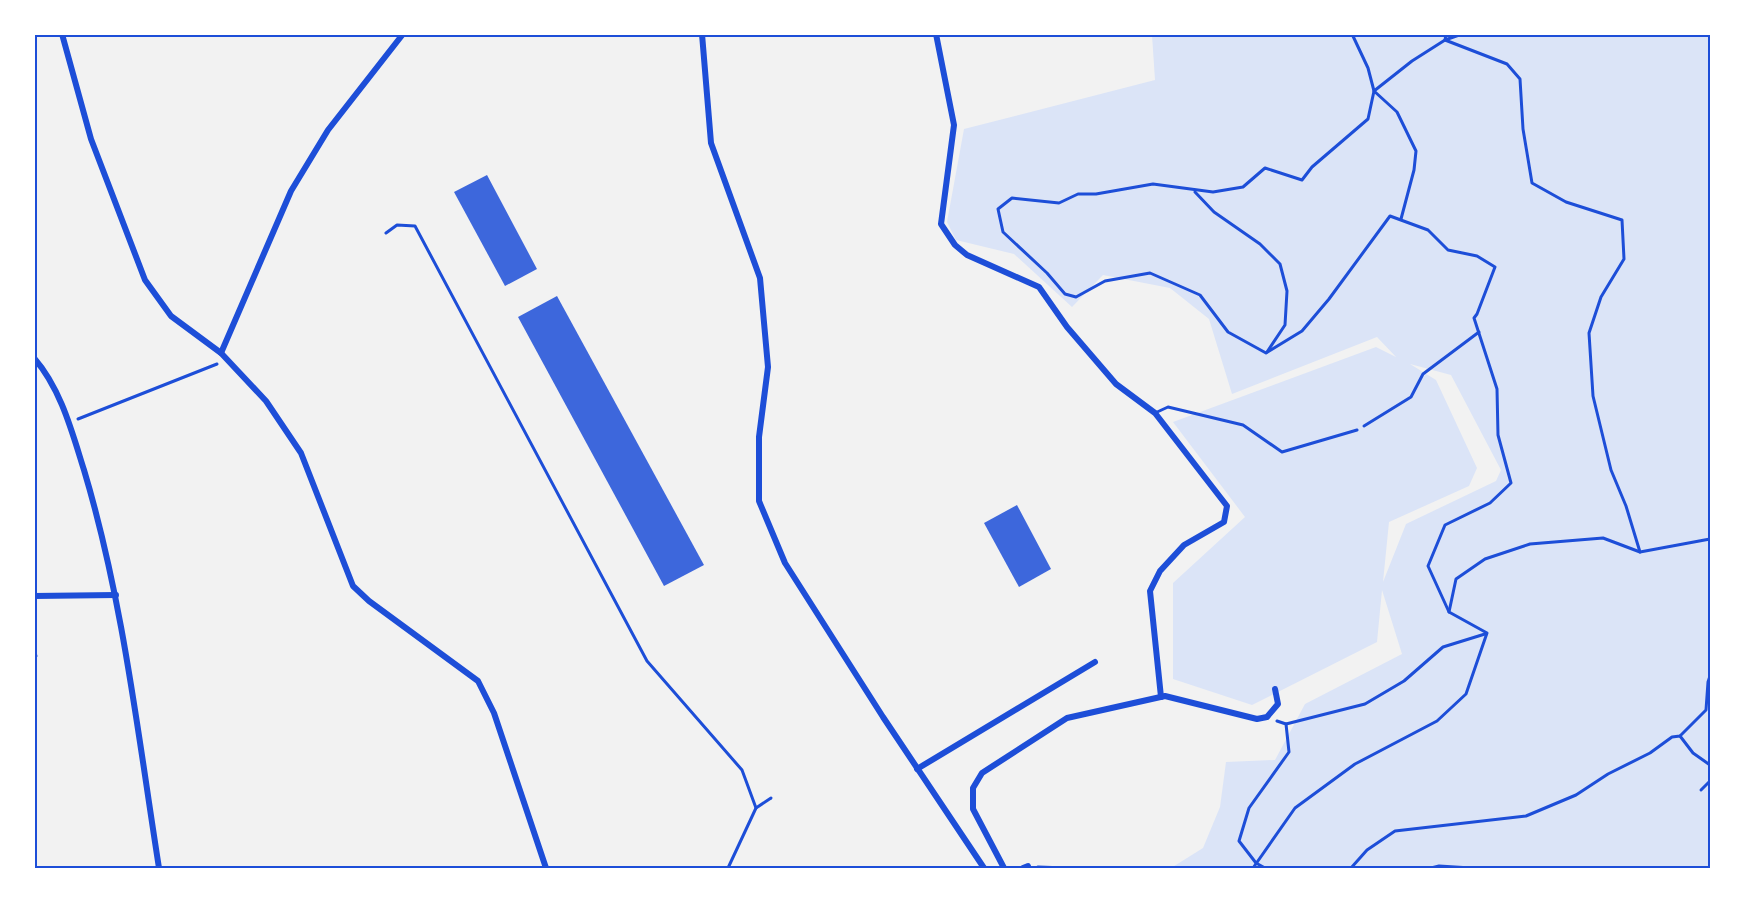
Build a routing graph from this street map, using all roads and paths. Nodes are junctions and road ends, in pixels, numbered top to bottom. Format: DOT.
graph roads {
  1 [pos="62,34"];
  2 [pos="403,34"];
  3 [pos="702,34"];
  4 [pos="936,34"];
  5 [pos="1352,34"];
  6 [pos="1446,34"];
  7 [pos="1462,34"];
  8 [pos="1444,40"];
  9 [pos="1374,91"];
  10 [pos="1194,191"];
  11 [pos="1401,220"];
  12 [pos="386,233"];
  13 [pos="1479,332"];
  14 [pos="221,353"];
  15 [pos="1266,353"];
  16 [pos="34,358"];
  17 [pos="227,360"];
  18 [pos="1155,413"];
  19 [pos="70,422"];
  20 [pos="1358,430"];
  21 [pos="1710,539"];
  22 [pos="1640,552"];
  23 [pos="116,595"];
  24 [pos="34,596"];
  25 [pos="1449,612"];
  26 [pos="1486,633"];
  27 [pos="34,650"];
  28 [pos="36,656"];
  29 [pos="1095,662"];
  30 [pos="1710,676"];
  31 [pos="1275,689"];
  32 [pos="1161,697"];
  33 [pos="1267,717"];
  34 [pos="1286,724"];
  35 [pos="1680,736"];
  36 [pos="1710,765"];
  37 [pos="917,769"];
  38 [pos="1710,781"];
  39 [pos="1701,790"];
  40 [pos="771,798"];
  41 [pos="756,808"];
  42 [pos="1256,863"];
  43 [pos="1026,867"];
  44 [pos="159,868"];
  45 [pos="546,868"];
  46 [pos="728,868"];
  47 [pos="984,868"];
  48 [pos="1004,868"];
  49 [pos="1066,868"];
  50 [pos="1252,868"];
  51 [pos="1266,868"];
  52 [pos="1351,868"];
  53 [pos="1431,868"];
  54 [pos="1471,868"];
  1 -- 14 [label="street"];
  2 -- 14 [label="street"];
  3 -- 37 [label="street"];
  4 -- 18 [label="street"];
  5 -- 9 [label="path"];
  6 -- 8 [label="path"];
  7 -- 8 [label="path"];
  8 -- 9 [label="path"];
  8 -- 22 [label="path"];
  9 -- 10 [label="path"];
  9 -- 11 [label="path"];
  10 -- 15 [label="path"];
  10 -- 15 [label="path"];
  11 -- 13 [label="path"];
  11 -- 15 [label="path"];
  12 -- 41 [label="lane"];
  13 -- 20 [label="path"];
  13 -- 25 [label="path"];
  14 -- 17 [label="street"];
  16 -- 19 [label="street"];
  17 -- 19 [label="path"];
  17 -- 45 [label="street"];
  18 -- 20 [label="lane"];
  18 -- 32 [label="street"];
  19 -- 23 [label="street"];
  21 -- 22 [label="path"];
  22 -- 25 [label="path"];
  23 -- 24 [label="street"];
  23 -- 44 [label="street"];
  25 -- 26 [label="path"];
  26 -- 34 [label="path"];
  26 -- 42 [label="path"];
  27 -- 28 [label="lane"];
  29 -- 37 [label="street"];
  30 -- 35 [label="path"];
  31 -- 33 [label="street"];
  32 -- 33 [label="street"];
  32 -- 48 [label="street"];
  33 -- 34 [label="path"];
  34 -- 42 [label="path"];
  35 -- 36 [label="path"];
  35 -- 52 [label="path"];
  37 -- 47 [label="street"];
  38 -- 39 [label="path"];
  40 -- 41 [label="lane"];
  41 -- 46 [label="lane"];
  42 -- 50 [label="path"];
  42 -- 51 [label="path"];
  43 -- 49 [label="path"];
  53 -- 54 [label="path"];
}
